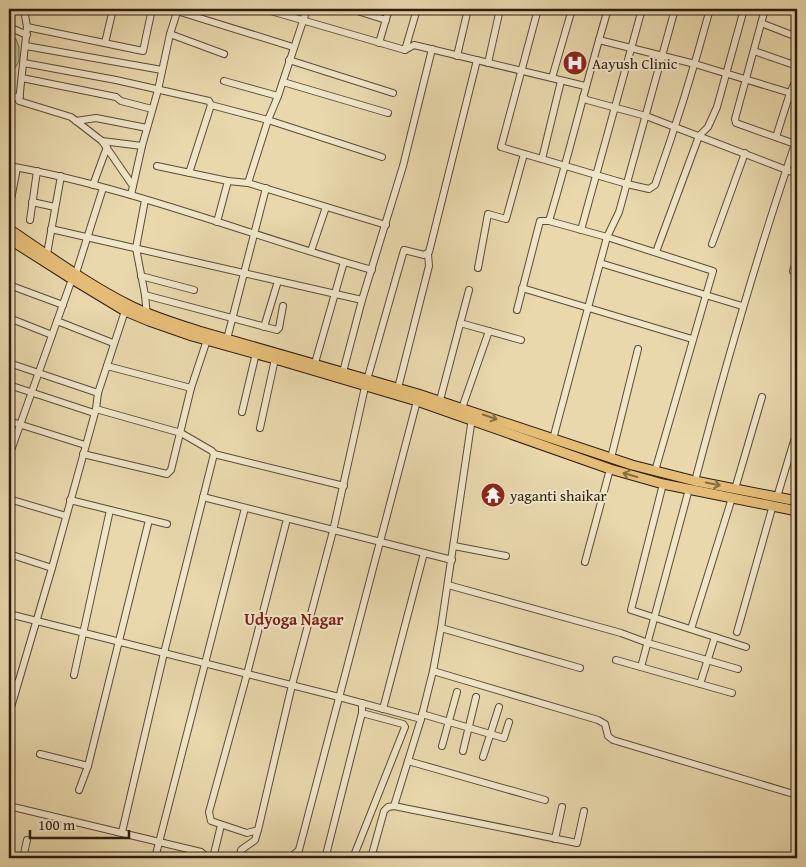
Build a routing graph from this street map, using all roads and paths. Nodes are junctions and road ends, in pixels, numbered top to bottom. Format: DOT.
graph roads {
  1 [pos="24,9"];
  2 [pos="113,9"];
  3 [pos="152,9"];
  4 [pos="264,9"];
  5 [pos="307,9"];
  6 [pos="351,9"];
  7 [pos="389,9"];
  8 [pos="417,9"];
  9 [pos="468,9"];
  10 [pos="500,9"];
  11 [pos="538,9"];
  12 [pos="572,9"];
  13 [pos="608,9"];
  14 [pos="642,9"];
  15 [pos="675,9"];
  16 [pos="709,9"];
  17 [pos="744,9"];
  18 [pos="765,9"];
  19 [pos="177,10"];
  20 [pos="386,20"];
  21 [pos="303,21"];
  22 [pos="761,23"];
  23 [pos="9,26"];
  24 [pos="28,27"];
  25 [pos="170,34"];
  26 [pos="27,35"];
  27 [pos="797,37"];
  28 [pos="599,40"];
  29 [pos="106,43"];
  30 [pos="380,43"];
  31 [pos="26,46"];
  32 [pos="293,47"];
  33 [pos="631,49"];
  34 [pos="405,50"];
  35 [pos="432,50"];
  36 [pos="754,51"];
  37 [pos="224,54"];
  38 [pos="456,56"];
  39 [pos="662,56"];
  40 [pos="289,60"];
  41 [pos="477,60"];
  42 [pos="24,63"];
  43 [pos="488,63"];
  44 [pos="695,64"];
  45 [pos="797,66"];
  46 [pos="162,70"];
  47 [pos="521,71"];
  48 [pos="726,74"];
  49 [pos="22,78"];
  50 [pos="552,78"];
  51 [pos="797,78"];
  52 [pos="746,79"];
  53 [pos="224,81"];
  54 [pos="561,81"];
  55 [pos="282,82"];
  56 [pos="586,86"];
  57 [pos="158,90"];
  58 [pos="393,93"];
  59 [pos="790,93"];
  60 [pos="797,95"];
  61 [pos="20,96"];
  62 [pos="278,96"];
  63 [pos="583,97"];
  64 [pos="9,99"];
  65 [pos="210,105"];
  66 [pos="615,107"];
  67 [pos="152,109"];
  68 [pos="388,113"];
  69 [pos="646,116"];
  70 [pos="268,120"];
  71 [pos="76,121"];
  72 [pos="676,127"];
  73 [pos="147,128"];
  74 [pos="699,136"];
  75 [pos="776,137"];
  76 [pos="102,141"];
  77 [pos="142,146"];
  78 [pos="106,147"];
  79 [pos="745,153"];
  80 [pos="524,154"];
  81 [pos="382,156"];
  82 [pos="542,159"];
  83 [pos="9,166"];
  84 [pos="157,166"];
  85 [pos="566,166"];
  86 [pos="17,168"];
  87 [pos="786,170"];
  88 [pos="37,171"];
  89 [pos="189,173"];
  90 [pos="797,174"];
  91 [pos="596,175"];
  92 [pos="61,176"];
  93 [pos="228,181"];
  94 [pos="248,183"];
  95 [pos="627,184"];
  96 [pos="93,185"];
  97 [pos="133,186"];
  98 [pos="103,188"];
  99 [pos="266,188"];
  100 [pos="131,195"];
  101 [pos="144,200"];
  102 [pos="32,202"];
  103 [pos="326,207"];
  104 [pos="55,208"];
  105 [pos="9,210"];
  106 [pos="30,220"];
  107 [pos="549,221"];
  108 [pos="217,222"];
  109 [pos="386,225"];
  110 [pos="9,229"];
  111 [pos="51,229"];
  112 [pos="581,230"];
  113 [pos="254,234"];
  114 [pos="88,237"];
  115 [pos="608,237"];
  116 [pos="10,242"];
  117 [pos="712,244"];
  118 [pos="136,248"];
  119 [pos="311,251"];
  120 [pos="656,252"];
  121 [pos="47,254"];
  122 [pos="428,254"];
  123 [pos="797,259"];
  124 [pos="344,262"];
  125 [pos="600,263"];
  126 [pos="478,268"];
  127 [pos="372,270"];
  128 [pos="793,271"];
  129 [pos="244,273"];
  130 [pos="74,276"];
  131 [pos="141,276"];
  132 [pos="278,281"];
  133 [pos="9,285"];
  134 [pos="522,288"];
  135 [pos="194,290"];
  136 [pos="469,290"];
  137 [pos="334,294"];
  138 [pos="145,295"];
  139 [pos="706,295"];
  140 [pos="362,300"];
  141 [pos="62,305"];
  142 [pos="283,306"];
  143 [pos="742,306"];
  144 [pos="588,308"];
  145 [pos="125,310"];
  146 [pos="517,310"];
  147 [pos="147,317"];
  148 [pos="9,318"];
  149 [pos="232,319"];
  150 [pos="57,321"];
  151 [pos="460,323"];
  152 [pos="264,327"];
  153 [pos="489,331"];
  154 [pos="52,335"];
  155 [pos="227,339"];
  156 [pos="692,339"];
  157 [pos="208,340"];
  158 [pos="521,340"];
  159 [pos="113,343"];
  160 [pos="638,349"];
  161 [pos="256,353"];
  162 [pos="275,358"];
  163 [pos="9,363"];
  164 [pos="315,363"];
  165 [pos="107,366"];
  166 [pos="343,372"];
  167 [pos="38,373"];
  168 [pos="366,383"];
  169 [pos="9,385"];
  170 [pos="191,388"];
  171 [pos="398,388"];
  172 [pos="31,393"];
  173 [pos="98,393"];
  174 [pos="762,397"];
  175 [pos="440,400"];
  176 [pos="417,401"];
  177 [pos="462,408"];
  178 [pos="95,411"];
  179 [pos="242,412"];
  180 [pos="472,416"];
  181 [pos="9,421"];
  182 [pos="19,424"];
  183 [pos="260,428"];
  184 [pos="797,431"];
  185 [pos="181,434"];
  186 [pos="553,439"];
  187 [pos="85,446"];
  188 [pos="83,454"];
  189 [pos="214,454"];
  190 [pos="9,456"];
  191 [pos="611,458"];
  192 [pos="610,469"];
  193 [pos="655,471"];
  194 [pos="695,481"];
  195 [pos="663,484"];
  196 [pos="344,486"];
  197 [pos="689,490"];
  198 [pos="734,494"];
  199 [pos="203,497"];
  200 [pos="9,499"];
  201 [pos="70,500"];
  202 [pos="775,501"];
  203 [pos="797,501"];
  204 [pos="245,508"];
  205 [pos="110,510"];
  206 [pos="797,511"];
  207 [pos="66,516"];
  208 [pos="287,519"];
  209 [pos="149,520"];
  210 [pos="167,524"];
  211 [pos="333,531"];
  212 [pos="379,542"];
  213 [pos="454,546"];
  214 [pos="424,553"];
  215 [pos="9,554"];
  216 [pos="506,556"];
  217 [pos="452,560"];
  218 [pos="585,562"];
  219 [pos="52,568"];
  220 [pos="448,585"];
  221 [pos="9,614"];
  222 [pos="655,617"];
  223 [pos="36,622"];
  224 [pos="441,628"];
  225 [pos="691,629"];
  226 [pos="737,632"];
  227 [pos="82,633"];
  228 [pos="715,637"];
  229 [pos="118,642"];
  230 [pos="648,643"];
  231 [pos="746,647"];
  232 [pos="164,653"];
  233 [pos="616,660"];
  234 [pos="708,660"];
  235 [pos="204,663"];
  236 [pos="641,667"];
  237 [pos="580,668"];
  238 [pos="738,669"];
  239 [pos="432,670"];
  240 [pos="247,674"];
  241 [pos="74,675"];
  242 [pos="9,682"];
  243 [pos="18,684"];
  244 [pos="700,684"];
  245 [pos="292,685"];
  246 [pos="457,692"];
  247 [pos="732,693"];
  248 [pos="476,696"];
  249 [pos="339,697"];
  250 [pos="362,703"];
  251 [pos="499,707"];
  252 [pos="383,708"];
  253 [pos="362,713"];
  254 [pos="9,714"];
  255 [pos="422,717"];
  256 [pos="448,721"];
  257 [pos="509,722"];
  258 [pos="468,727"];
  259 [pos="491,734"];
  260 [pos="442,746"];
  261 [pos="462,751"];
  262 [pos="40,754"];
  263 [pos="483,757"];
  264 [pos="408,761"];
  265 [pos="88,766"];
  266 [pos="80,790"];
  267 [pos="797,795"];
  268 [pos="545,800"];
  269 [pos="9,806"];
  270 [pos="394,806"];
  271 [pos="562,806"];
  272 [pos="584,811"];
  273 [pos="221,825"];
  274 [pos="258,830"];
  275 [pos="122,832"];
  276 [pos="555,839"];
  277 [pos="27,840"];
  278 [pos="159,842"];
  279 [pos="372,856"];
  280 [pos="23,858"];
  281 [pos="155,858"];
  282 [pos="208,858"];
  283 [pos="213,858"];
  284 [pos="240,858"];
  285 [pos="290,858"];
  286 [pos="339,858"];
  287 [pos="353,858"];
  288 [pos="397,858"];
  1 -- 24 [label="street"];
  2 -- 29 [label="street"];
  3 -- 29 [label="street"];
  4 -- 21 [label="street"];
  5 -- 21 [label="street"];
  6 -- 20 [label="street"];
  7 -- 20 [label="street"];
  8 -- 34 [label="street"];
  9 -- 38 [label="street"];
  10 -- 43 [label="street"];
  11 -- 47 [label="street"];
  12 -- 50 [label="street"];
  13 -- 28 [label="street"];
  14 -- 33 [label="street"];
  15 -- 39 [label="street"];
  16 -- 44 [label="street"];
  17 -- 48 [label="street"];
  18 -- 22 [label="street"];
  19 -- 25 [label="street"];
  19 -- 32 [label="street"];
  20 -- 30 [label="street"];
  21 -- 30 [label="street"];
  21 -- 32 [label="street"];
  22 -- 27 [label="street"];
  22 -- 36 [label="street"];
  23 -- 26 [label="street"];
  24 -- 26 [label="street"];
  24 -- 29 [label="street"];
  25 -- 37 [label="street"];
  25 -- 46 [label="street"];
  26 -- 31 [label="street"];
  28 -- 33 [label="street"];
  28 -- 56 [label="street"];
  30 -- 34 [label="street"];
  31 -- 42 [label="street"];
  31 -- 46 [label="street"];
  32 -- 40 [label="street"];
  33 -- 39 [label="street"];
  33 -- 66 [label="street"];
  34 -- 35 [label="street"];
  35 -- 38 [label="street"];
  35 -- 109 [label="street"];
  36 -- 45 [label="street"];
  36 -- 52 [label="street"];
  38 -- 41 [label="street"];
  39 -- 44 [label="street"];
  39 -- 69 [label="street"];
  40 -- 55 [label="street"];
  40 -- 58 [label="street"];
  41 -- 43 [label="street"];
  41 -- 122 [label="street"];
  42 -- 49 [label="street"];
  42 -- 57 [label="street"];
  43 -- 47 [label="street"];
  44 -- 48 [label="street"];
  44 -- 72 [label="street"];
  46 -- 57 [label="street"];
  47 -- 50 [label="street"];
  47 -- 80 [label="street"];
  48 -- 52 [label="street"];
  48 -- 74 [label="street"];
  49 -- 61 [label="street"];
  49 -- 67 [label="street"];
  50 -- 54 [label="street"];
  51 -- 59 [label="street"];
  52 -- 59 [label="street"];
  52 -- 75 [label="street"];
  53 -- 62 [label="street"];
  54 -- 56 [label="street"];
  54 -- 82 [label="street"];
  55 -- 62 [label="street"];
  55 -- 68 [label="street"];
  56 -- 63 [label="street"];
  57 -- 65 [label="street"];
  57 -- 67 [label="street"];
  59 -- 60 [label="street"];
  59 -- 75 [label="street"];
  61 -- 64 [label="street"];
  61 -- 71 [label="street"];
  62 -- 70 [label="street"];
  63 -- 66 [label="street"];
  63 -- 85 [label="street"];
  65 -- 70 [label="street"];
  65 -- 89 [label="street"];
  66 -- 69 [label="street"];
  66 -- 91 [label="street"];
  67 -- 73 [label="street"];
  69 -- 72 [label="street"];
  69 -- 95 [label="street"];
  70 -- 81 [label="street"];
  70 -- 94 [label="street"];
  71 -- 73 [label="street"];
  71 -- 76 [label="street"];
  72 -- 74 [label="street"];
  72 -- 95 [label="street"];
  73 -- 77 [label="street"];
  74 -- 79 [label="street"];
  74 -- 120 [label="street"];
  75 -- 87 [label="street"];
  76 -- 77 [label="street"];
  76 -- 78 [label="street"];
  77 -- 97 [label="street"];
  78 -- 96 [label="street"];
  78 -- 97 [label="street"];
  79 -- 87 [label="street"];
  79 -- 117 [label="street"];
  80 -- 82 [label="street"];
  80 -- 126 [label="street"];
  82 -- 85 [label="street"];
  83 -- 86 [label="street"];
  84 -- 89 [label="street"];
  85 -- 91 [label="street"];
  85 -- 107 [label="street"];
  86 -- 88 [label="street"];
  86 -- 105 [label="street"];
  87 -- 90 [label="street"];
  87 -- 143 [label="street"];
  88 -- 92 [label="street"];
  88 -- 102 [label="street"];
  89 -- 93 [label="street"];
  91 -- 95 [label="street"];
  91 -- 112 [label="street"];
  92 -- 96 [label="street"];
  92 -- 104 [label="street"];
  93 -- 94 [label="street"];
  93 -- 108 [label="street"];
  94 -- 99 [label="street"];
  95 -- 115 [label="street"];
  96 -- 98 [label="street"];
  97 -- 100 [label="street"];
  98 -- 100 [label="street"];
  98 -- 114 [label="street"];
  99 -- 103 [label="street"];
  99 -- 113 [label="street"];
  100 -- 101 [label="street"];
  101 -- 108 [label="street"];
  101 -- 118 [label="street"];
  102 -- 104 [label="street"];
  102 -- 106 [label="street"];
  103 -- 109 [label="street"];
  103 -- 119 [label="street"];
  104 -- 111 [label="street"];
  107 -- 112 [label="street"];
  107 -- 134 [label="street"];
  108 -- 113 [label="street"];
  109 -- 127 [label="street"];
  110 -- 121 [label="main road"];
  111 -- 114 [label="street"];
  111 -- 121 [label="street"];
  112 -- 115 [label="street"];
  113 -- 119 [label="street"];
  113 -- 129 [label="street"];
  114 -- 118 [label="street"];
  114 -- 130 [label="street"];
  115 -- 120 [label="street"];
  115 -- 125 [label="street"];
  116 -- 130 [label="main road"];
  118 -- 129 [label="street"];
  118 -- 131 [label="street"];
  119 -- 124 [label="street"];
  120 -- 139 [label="street"];
  121 -- 130 [label="main road"];
  122 -- 168 [label="street"];
  122 -- 171 [label="street"];
  123 -- 128 [label="street"];
  124 -- 127 [label="street"];
  124 -- 137 [label="street"];
  125 -- 139 [label="street"];
  125 -- 144 [label="street"];
  127 -- 140 [label="street"];
  129 -- 132 [label="street"];
  129 -- 149 [label="street"];
  130 -- 141 [label="street"];
  130 -- 145 [label="main road"];
  130 -- 147 [label="main road"];
  131 -- 135 [label="street"];
  131 -- 138 [label="street"];
  132 -- 137 [label="street"];
  132 -- 152 [label="street"];
  133 -- 141 [label="street"];
  134 -- 144 [label="street"];
  134 -- 146 [label="street"];
  136 -- 151 [label="street"];
  137 -- 140 [label="street"];
  137 -- 164 [label="street"];
  138 -- 147 [label="street"];
  138 -- 149 [label="street"];
  139 -- 143 [label="street"];
  139 -- 156 [label="street"];
  140 -- 166 [label="street"];
  141 -- 150 [label="street"];
  142 -- 152 [label="street"];
  143 -- 194 [label="street"];
  144 -- 156 [label="street"];
  144 -- 186 [label="street"];
  145 -- 147 [label="main road"];
  145 -- 159 [label="street"];
  147 -- 155 [label="main road"];
  147 -- 157 [label="main road"];
  148 -- 154 [label="street"];
  149 -- 152 [label="street"];
  149 -- 155 [label="street"];
  150 -- 154 [label="street"];
  150 -- 159 [label="street"];
  151 -- 153 [label="street"];
  151 -- 175 [label="street"];
  153 -- 158 [label="street"];
  153 -- 177 [label="street"];
  154 -- 167 [label="street"];
  155 -- 164 [label="main road"];
  156 -- 193 [label="street"];
  157 -- 161 [label="main road"];
  157 -- 170 [label="street"];
  159 -- 165 [label="street"];
  160 -- 191 [label="street"];
  161 -- 162 [label="main road"];
  161 -- 179 [label="street"];
  162 -- 168 [label="main road"];
  162 -- 183 [label="street"];
  163 -- 167 [label="street"];
  164 -- 166 [label="main road"];
  165 -- 170 [label="street"];
  165 -- 173 [label="street"];
  166 -- 168 [label="main road"];
  167 -- 172 [label="street"];
  167 -- 173 [label="street"];
  168 -- 171 [label="main road"];
  168 -- 176 [label="main road"];
  168 -- 196 [label="street"];
  169 -- 172 [label="street"];
  170 -- 185 [label="street"];
  171 -- 175 [label="main road"];
  172 -- 178 [label="street"];
  172 -- 182 [label="street"];
  173 -- 178 [label="street"];
  174 -- 198 [label="street"];
  175 -- 177 [label="main road"];
  176 -- 180 [label="main road"];
  176 -- 212 [label="street"];
  177 -- 180 [label="main road"];
  178 -- 185 [label="street"];
  178 -- 187 [label="street"];
  180 -- 186 [label="main road, one-way"];
  180 -- 192 [label="main road"];
  180 -- 213 [label="street"];
  181 -- 182 [label="street"];
  182 -- 187 [label="street"];
  182 -- 190 [label="street"];
  184 -- 202 [label="street"];
  185 -- 188 [label="street"];
  185 -- 189 [label="street"];
  186 -- 191 [label="main road"];
  187 -- 188 [label="street"];
  188 -- 201 [label="street"];
  189 -- 196 [label="street"];
  189 -- 199 [label="street"];
  191 -- 193 [label="main road"];
  195 -- 192 [label="main road, one-way"];
  192 -- 218 [label="street"];
  193 -- 194 [label="main road"];
  194 -- 198 [label="main road, one-way"];
  195 -- 197 [label="main road"];
  195 -- 222 [label="street"];
  196 -- 211 [label="street"];
  197 -- 198 [label="main road"];
  197 -- 222 [label="street"];
  198 -- 202 [label="main road"];
  198 -- 225 [label="street"];
  199 -- 204 [label="street"];
  199 -- 232 [label="street"];
  200 -- 207 [label="street"];
  201 -- 205 [label="street"];
  201 -- 207 [label="street"];
  202 -- 203 [label="main road"];
  202 -- 206 [label="main road"];
  202 -- 226 [label="street"];
  204 -- 208 [label="street"];
  204 -- 235 [label="street"];
  205 -- 209 [label="street"];
  205 -- 227 [label="street"];
  207 -- 219 [label="street"];
  208 -- 211 [label="street"];
  208 -- 240 [label="street"];
  209 -- 210 [label="street"];
  209 -- 229 [label="street"];
  211 -- 212 [label="street"];
  211 -- 245 [label="street"];
  212 -- 214 [label="street"];
  212 -- 249 [label="street"];
  213 -- 216 [label="street"];
  213 -- 217 [label="street"];
  214 -- 217 [label="street"];
  214 -- 252 [label="street"];
  215 -- 219 [label="street"];
  217 -- 220 [label="street"];
  219 -- 223 [label="street"];
  220 -- 224 [label="street"];
  220 -- 230 [label="street"];
  221 -- 223 [label="street"];
  222 -- 225 [label="street"];
  222 -- 230 [label="street"];
  223 -- 227 [label="street"];
  223 -- 243 [label="street"];
  224 -- 237 [label="street"];
  224 -- 239 [label="street"];
  225 -- 228 [label="street"];
  227 -- 229 [label="street"];
  227 -- 241 [label="street"];
  228 -- 231 [label="street"];
  228 -- 234 [label="street"];
  229 -- 232 [label="street"];
  229 -- 265 [label="street"];
  230 -- 234 [label="street"];
  230 -- 236 [label="street"];
  232 -- 235 [label="street"];
  232 -- 275 [label="street"];
  233 -- 236 [label="street"];
  234 -- 238 [label="street"];
  234 -- 244 [label="street"];
  235 -- 240 [label="street"];
  235 -- 278 [label="street"];
  236 -- 244 [label="street"];
  239 -- 255 [label="street"];
  239 -- 267 [label="street"];
  240 -- 245 [label="street"];
  240 -- 273 [label="street"];
  242 -- 243 [label="street"];
  243 -- 254 [label="street"];
  244 -- 247 [label="street"];
  245 -- 249 [label="street"];
  245 -- 274 [label="street"];
  246 -- 256 [label="street"];
  248 -- 258 [label="street"];
  249 -- 250 [label="street"];
  249 -- 285 [label="street"];
  250 -- 252 [label="street"];
  250 -- 253 [label="street"];
  251 -- 259 [label="street"];
  252 -- 255 [label="street"];
  253 -- 286 [label="street"];
  253 -- 287 [label="street"];
  255 -- 256 [label="street"];
  255 -- 264 [label="street"];
  256 -- 258 [label="street"];
  256 -- 260 [label="street"];
  257 -- 259 [label="street"];
  258 -- 259 [label="street"];
  258 -- 261 [label="street"];
  259 -- 263 [label="street"];
  262 -- 265 [label="street"];
  264 -- 268 [label="street"];
  264 -- 270 [label="street"];
  265 -- 266 [label="street"];
  269 -- 275 [label="street"];
  270 -- 276 [label="street"];
  270 -- 279 [label="street"];
  271 -- 276 [label="street"];
  272 -- 276 [label="street"];
  273 -- 274 [label="street"];
  273 -- 283 [label="street"];
  274 -- 284 [label="street"];
  275 -- 278 [label="street"];
  277 -- 280 [label="street"];
  278 -- 281 [label="street"];
  278 -- 282 [label="street"];
  279 -- 288 [label="street"];
}
